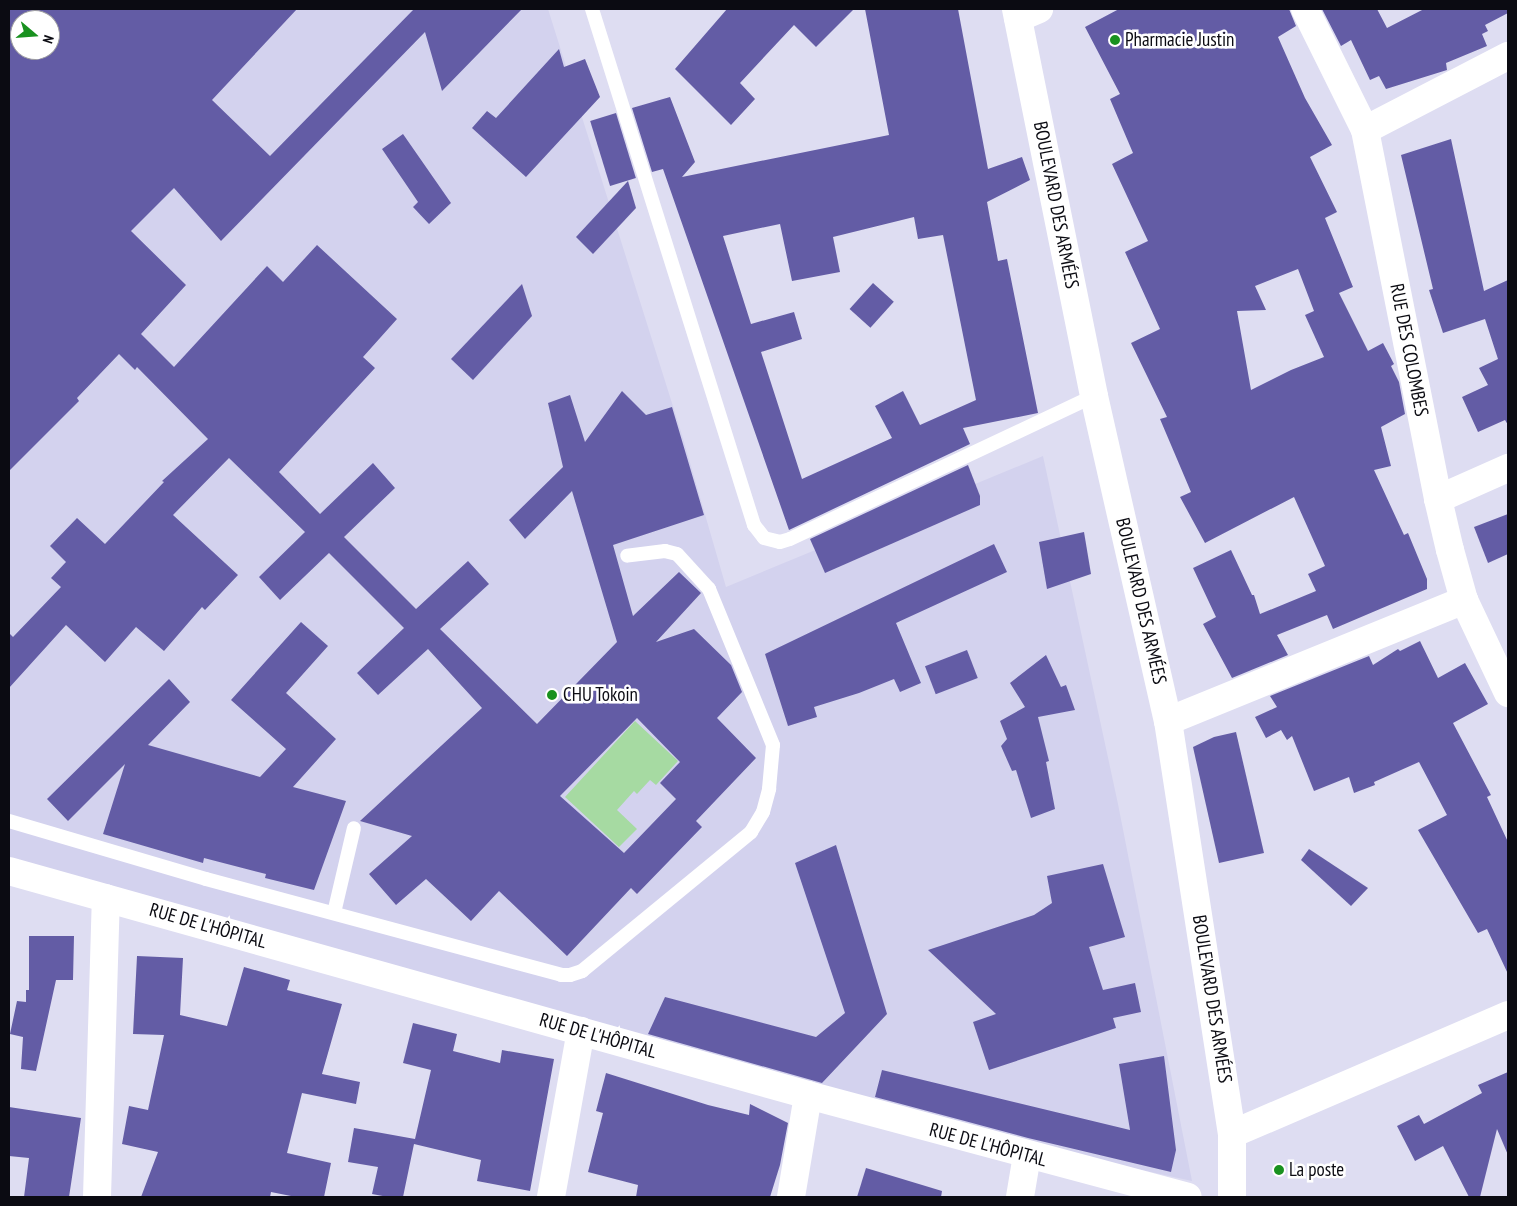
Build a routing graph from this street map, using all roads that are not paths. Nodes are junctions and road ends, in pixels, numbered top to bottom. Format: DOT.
graph roads {
  1 [pos="592,9"];
  2 [pos="1305,9"];
  3 [pos="1024,12"];
  4 [pos="1508,56"];
  5 [pos="1365,130"];
  6 [pos="1094,396"];
  7 [pos="1508,468"];
  8 [pos="1438,499"];
  9 [pos="627,556"];
  10 [pos="1464,600"];
  11 [pos="1508,693"];
  12 [pos="1168,721"];
  13 [pos="9,821"];
  14 [pos="354,828"];
  15 [pos="9,871"];
  16 [pos="106,898"];
  17 [pos="334,913"];
  18 [pos="1508,1015"];
  19 [pos="581,1031"];
  20 [pos="808,1095"];
  21 [pos="1232,1134"];
  22 [pos="1027,1156"];
  23 [pos="97,1197"];
  24 [pos="551,1197"];
  25 [pos="791,1197"];
  26 [pos="1020,1197"];
  27 [pos="1188,1197"];
  28 [pos="1232,1197"];
  1 -- 6 [label="lane"];
  2 -- 5 [label="street, RUE DES COLOMBES"];
  3 -- 6 [label="street, BOULEVARD DES ARMÉES"];
  4 -- 5 [label="street"];
  5 -- 8 [label="street, RUE DES COLOMBES"];
  6 -- 12 [label="street, BOULEVARD DES ARMÉES"];
  7 -- 8 [label="street"];
  8 -- 10 [label="street, RUE DES COLOMBES"];
  9 -- 17 [label="lane"];
  10 -- 11 [label="street, RUE DES COLOMBES"];
  10 -- 12 [label="street"];
  12 -- 21 [label="street, BOULEVARD DES ARMÉES"];
  13 -- 17 [label="lane"];
  14 -- 17 [label="lane"];
  15 -- 16 [label="street, RUE DE L'HÔPITAL"];
  16 -- 19 [label="street, RUE DE L'HÔPITAL"];
  16 -- 23 [label="street"];
  18 -- 21 [label="street"];
  19 -- 20 [label="street, RUE DE L'HÔPITAL"];
  19 -- 24 [label="street"];
  20 -- 22 [label="street, RUE DE L'HÔPITAL"];
  20 -- 25 [label="street"];
  21 -- 28 [label="street, BOULEVARD DES ARMÉES"];
  22 -- 26 [label="street"];
  22 -- 27 [label="street, RUE DE L'HÔPITAL"];
}
